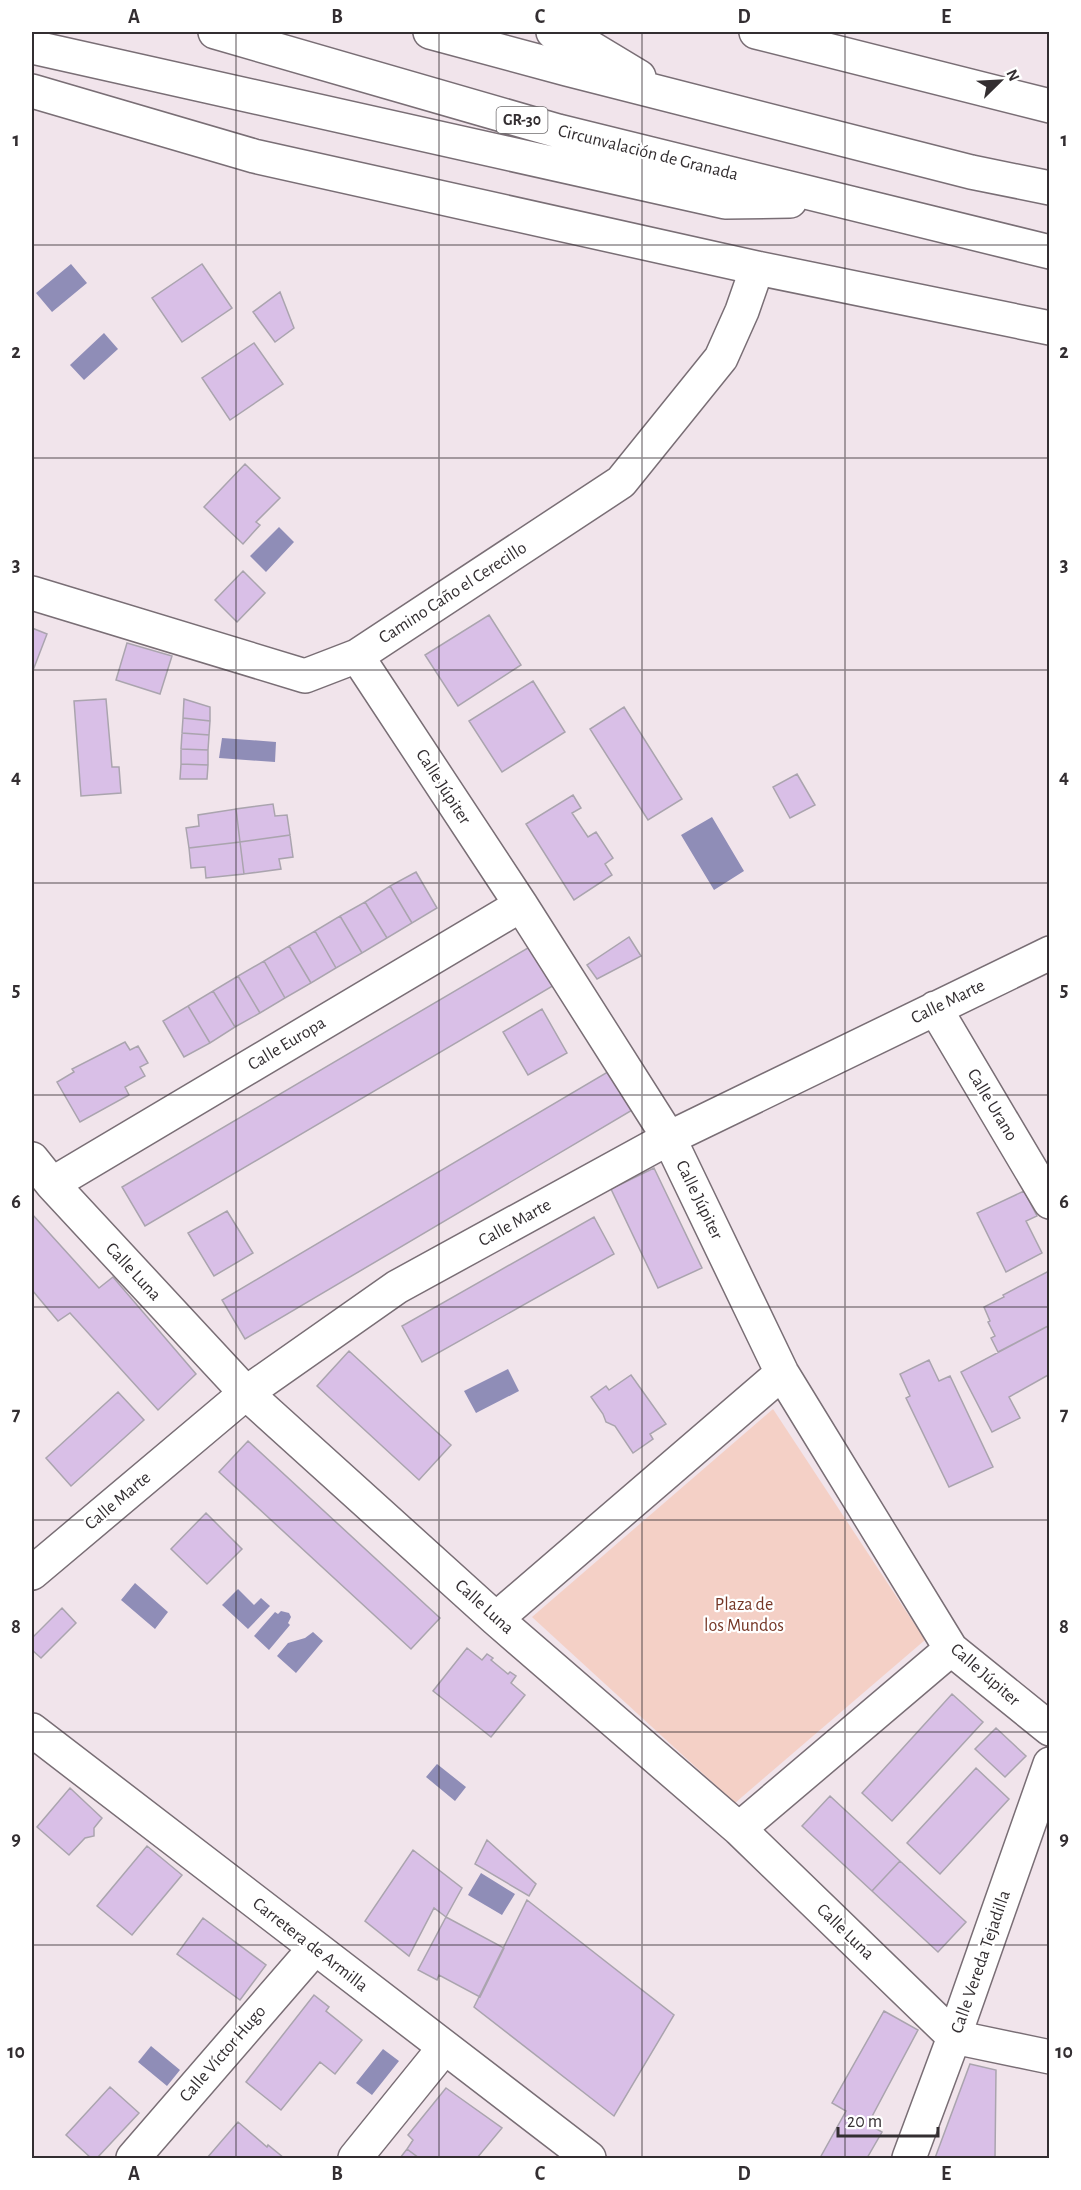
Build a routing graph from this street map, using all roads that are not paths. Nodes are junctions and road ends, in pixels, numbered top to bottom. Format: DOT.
graph roads {
  1 [pos="215,32"];
  2 [pos="430,32"];
  3 [pos="553,32"];
  4 [pos="756,32"];
  5 [pos="32,47"];
  6 [pos="32,92"];
  7 [pos="669,95"];
  8 [pos="1050,106"];
  9 [pos="1050,188"];
  10 [pos="832,200"];
  11 [pos="1050,252"];
  12 [pos="757,268"];
  13 [pos="1050,328"];
  14 [pos="32,592"];
  15 [pos="357,656"];
  16 [pos="521,905"];
  17 [pos="1050,953"];
  18 [pos="935,1008"];
  19 [pos="669,1138"];
  20 [pos="42,1171"];
  21 [pos="1050,1202"];
  22 [pos="782,1373"];
  23 [pos="246,1394"];
  24 [pos="32,1573"];
  25 [pos="496,1619"];
  26 [pos="951,1649"];
  27 [pos="1050,1729"];
  28 [pos="32,1730"];
  29 [pos="1050,1764"];
  30 [pos="739,1829"];
  31 [pos="314,1949"];
  32 [pos="954,2037"];
  33 [pos="444,2048"];
  34 [pos="1050,2057"];
  35 [pos="133,2158"];
  36 [pos="355,2158"];
  37 [pos="589,2158"];
  38 [pos="909,2158"];
  1 -- 10 [label="main road, Circunvalación de Granada / GR-30"];
  2 -- 7 [label="main road"];
  3 -- 7 [label="main road"];
  4 -- 8 [label="main road"];
  5 -- 10 [label="main road"];
  6 -- 12 [label="main road"];
  7 -- 9 [label="main road"];
  10 -- 11 [label="main road, Circunvalación de Granada / GR-30"];
  12 -- 13 [label="main road"];
  12 -- 15 [label="main road, Camino Caño el Cerecillo"];
  14 -- 15 [label="main road, Camino Caño el Cerecillo"];
  15 -- 16 [label="main road, Calle Júpiter"];
  16 -- 19 [label="main road, Calle Júpiter"];
  16 -- 20 [label="main road, Calle Europa"];
  17 -- 18 [label="main road, Calle Marte"];
  18 -- 19 [label="main road, Calle Marte"];
  18 -- 21 [label="main road, Calle Urano"];
  19 -- 22 [label="main road, Calle Júpiter"];
  19 -- 23 [label="main road, Calle Marte"];
  20 -- 23 [label="main road, Calle Luna"];
  22 -- 25 [label="main road"];
  22 -- 26 [label="main road, Calle Júpiter"];
  23 -- 24 [label="main road, Calle Marte"];
  23 -- 25 [label="main road, Calle Luna"];
  25 -- 30 [label="main road, Calle Luna"];
  26 -- 27 [label="main road, Calle Júpiter"];
  26 -- 30 [label="main road"];
  28 -- 31 [label="main road, Carretera de Armilla"];
  29 -- 32 [label="main road, Calle Vereda Tejadilla"];
  30 -- 32 [label="main road, Calle Luna"];
  31 -- 33 [label="main road, Carretera de Armilla"];
  31 -- 35 [label="main road, Calle Víctor Hugo"];
  32 -- 34 [label="main road"];
  32 -- 38 [label="main road, Calle Vereda Tejadilla"];
  33 -- 36 [label="main road"];
  33 -- 37 [label="main road, Carretera de Armilla"];
}
